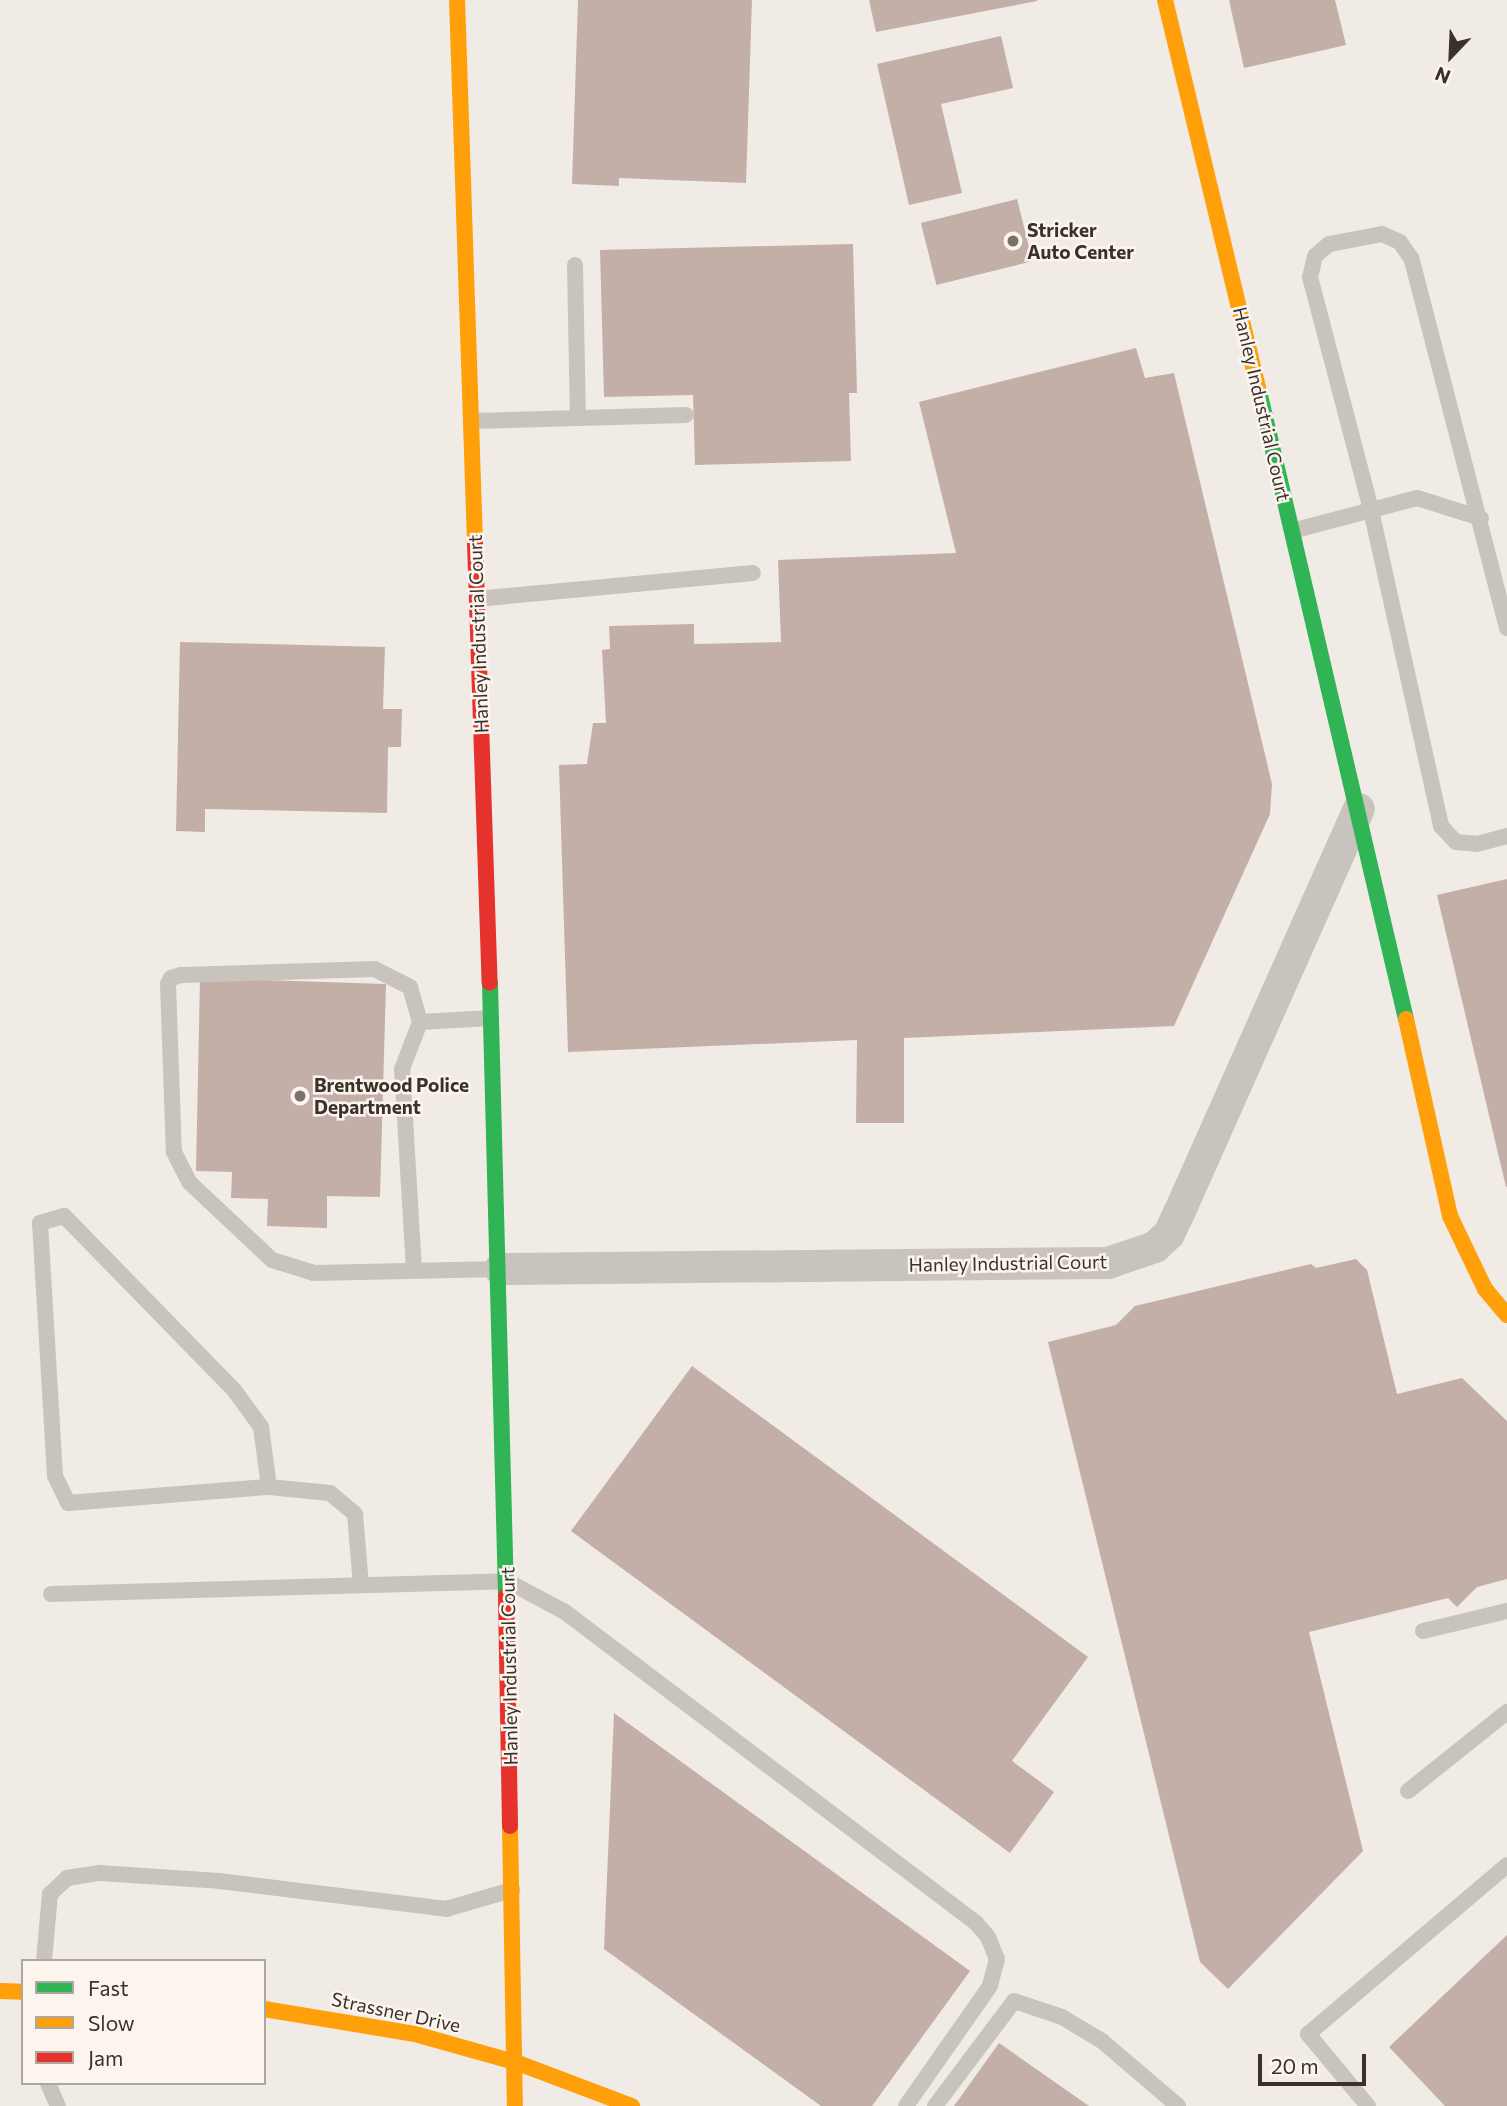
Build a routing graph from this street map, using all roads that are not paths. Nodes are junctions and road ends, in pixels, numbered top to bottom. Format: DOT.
graph roads {
  1 [pos="457,0"];
  2 [pos="1165,0"];
  3 [pos="575,265"];
  4 [pos="686,415"];
  5 [pos="578,418"];
  6 [pos="471,421"];
  7 [pos="1371,510"];
  8 [pos="1481,518"];
  9 [pos="1292,531"];
  10 [pos="753,573"];
  11 [pos="477,599"];
  12 [pos="1507,628"];
  13 [pos="1359,809"];
  14 [pos="1507,836"];
  15 [pos="491,1018"];
  16 [pos="420,1022"];
  17 [pos="500,1269"];
  18 [pos="414,1270"];
  19 [pos="1507,1315"];
  20 [pos="269,1487"];
  21 [pos="507,1581"];
  22 [pos="361,1586"];
  23 [pos="51,1594"];
  24 [pos="1507,1611"];
  25 [pos="1423,1630"];
  26 [pos="1507,1712"];
  27 [pos="1408,1791"];
  28 [pos="1507,1865"];
  29 [pos="514,1889"];
  30 [pos="44,1959"];
  31 [pos="0,1991"];
  32 [pos="21,1992"];
  33 [pos="266,2009"];
  34 [pos="518,2063"];
  35 [pos="49,2085"];
  36 [pos="58,2106"];
  37 [pos="516,2106"];
  38 [pos="632,2106"];
  39 [pos="906,2106"];
  40 [pos="935,2106"];
  41 [pos="1178,2106"];
  42 [pos="1368,2106"];
  1 -- 6 [label="street, Hanley Industrial Court"];
  2 -- 9 [label="street, Hanley Industrial Court"];
  3 -- 5 [label="lane"];
  4 -- 5 [label="lane"];
  5 -- 6 [label="lane"];
  6 -- 11 [label="street, Hanley Industrial Court"];
  7 -- 8 [label="lane"];
  7 -- 8 [label="lane"];
  7 -- 9 [label="lane"];
  7 -- 14 [label="lane"];
  8 -- 12 [label="lane"];
  9 -- 13 [label="street, Hanley Industrial Court"];
  10 -- 11 [label="lane"];
  11 -- 15 [label="street, Hanley Industrial Court"];
  13 -- 17 [label="street, Hanley Industrial Court"];
  13 -- 19 [label="street, Hanley Industrial Court"];
  15 -- 16 [label="lane"];
  15 -- 17 [label="street, Hanley Industrial Court"];
  16 -- 18 [label="lane"];
  16 -- 18 [label="lane"];
  17 -- 18 [label="lane"];
  17 -- 21 [label="street, Hanley Industrial Court"];
  20 -- 20 [label="lane"];
  20 -- 22 [label="lane"];
  21 -- 22 [label="lane"];
  21 -- 29 [label="street, Hanley Industrial Court"];
  21 -- 39 [label="lane"];
  22 -- 23 [label="lane"];
  24 -- 25 [label="lane"];
  26 -- 27 [label="lane"];
  28 -- 42 [label="lane"];
  29 -- 30 [label="lane"];
  29 -- 34 [label="street, Hanley Industrial Court"];
  31 -- 32 [label="street"];
  33 -- 34 [label="street, Strassner Drive"];
  34 -- 37 [label="street, Hanley Industrial Court"];
  34 -- 38 [label="street"];
  35 -- 36 [label="lane"];
  40 -- 41 [label="lane"];
}
